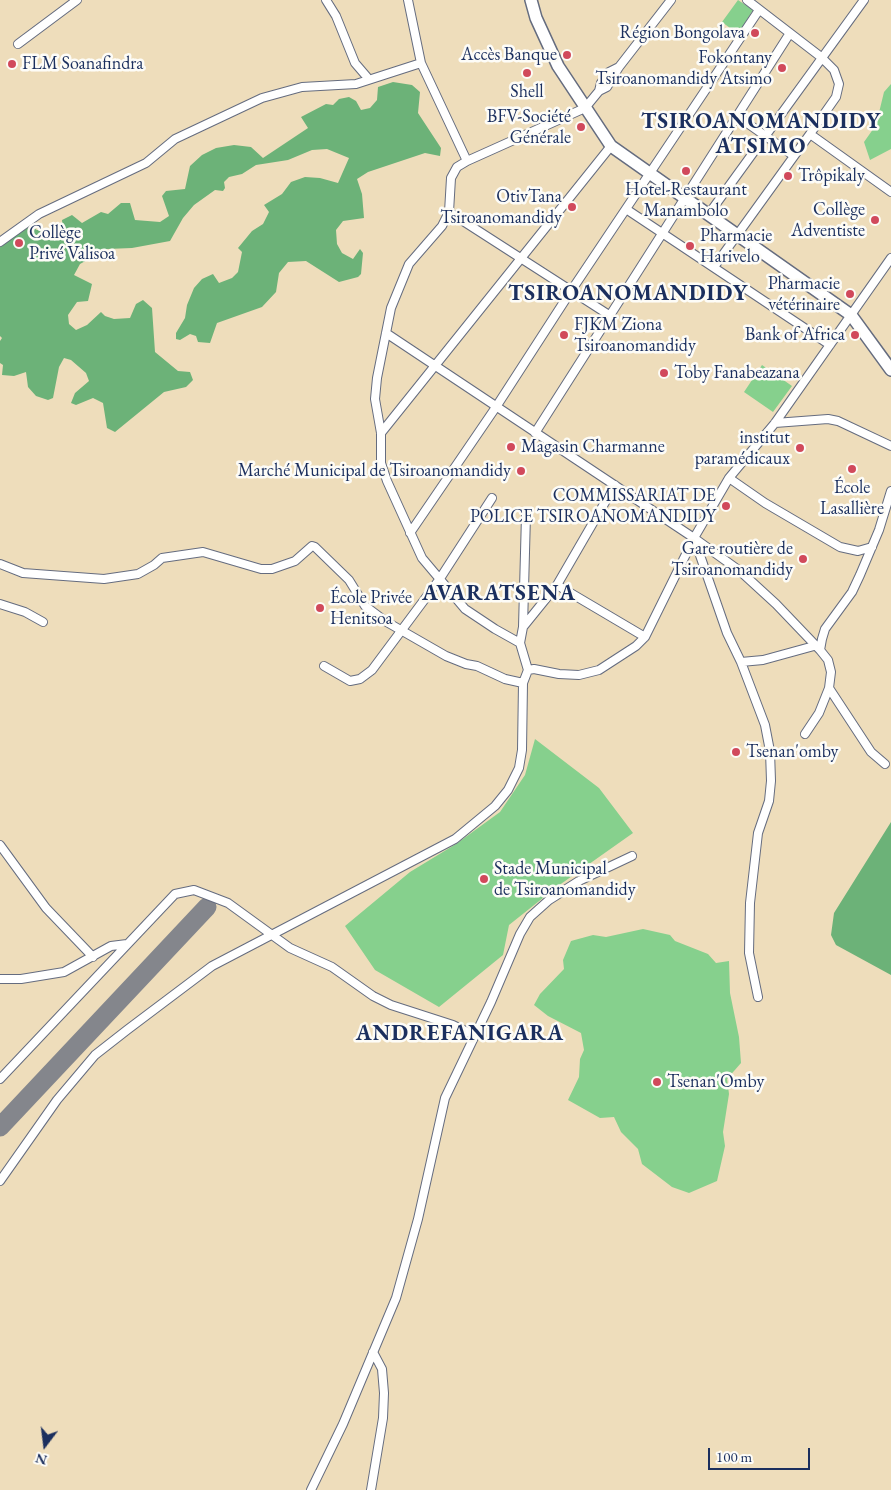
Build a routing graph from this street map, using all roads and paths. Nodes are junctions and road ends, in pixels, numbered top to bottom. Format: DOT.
graph roads {
  1 [pos="77,0"];
  2 [pos="326,0"];
  3 [pos="408,0"];
  4 [pos="531,0"];
  5 [pos="671,0"];
  6 [pos="747,0"];
  7 [pos="864,0"];
  8 [pos="759,10"];
  9 [pos="790,33"];
  10 [pos="18,44"];
  11 [pos="821,57"];
  12 [pos="421,63"];
  13 [pos="366,77"];
  14 [pos="585,108"];
  15 [pos="737,116"];
  16 [pos="810,134"];
  17 [pos="765,135"];
  18 [pos="611,146"];
  19 [pos="794,156"];
  20 [pos="467,161"];
  21 [pos="650,174"];
  22 [pos="891,192"];
  23 [pos="685,198"];
  24 [pos="626,209"];
  25 [pos="449,212"];
  26 [pos="708,215"];
  27 [pos="662,233"];
  28 [pos="736,235"];
  29 [pos="0,242"];
  30 [pos="521,258"];
  31 [pos="891,258"];
  32 [pos="714,267"];
  33 [pos="571,291"];
  34 [pos="609,315"];
  35 [pos="851,315"];
  36 [pos="386,333"];
  37 [pos="830,344"];
  38 [pos="436,366"];
  39 [pos="891,370"];
  40 [pos="496,407"];
  41 [pos="775,423"];
  42 [pos="381,433"];
  43 [pos="535,433"];
  44 [pos="891,446"];
  45 [pos="729,478"];
  46 [pos="615,485"];
  47 [pos="891,491"];
  48 [pos="492,498"];
  49 [pos="526,515"];
  50 [pos="410,533"];
  51 [pos="694,538"];
  52 [pos="872,548"];
  53 [pos="0,564"];
  54 [pos="439,580"];
  55 [pos="557,584"];
  56 [pos="0,604"];
  57 [pos="43,622"];
  58 [pos="523,627"];
  59 [pos="402,631"];
  60 [pos="645,637"];
  61 [pos="520,643"];
  62 [pos="817,648"];
  63 [pos="741,662"];
  64 [pos="324,666"];
  65 [pos="528,670"];
  66 [pos="523,683"];
  67 [pos="829,688"];
  68 [pos="805,734"];
  69 [pos="885,764"];
  70 [pos="0,845"];
  71 [pos="632,856"];
  72 [pos="273,935"];
  73 [pos="127,944"];
  74 [pos="93,957"];
  75 [pos="0,979"];
  76 [pos="758,996"];
  77 [pos="474,1035"];
  78 [pos="0,1079"];
  79 [pos="0,1181"];
  80 [pos="373,1352"];
  81 [pos="311,1490"];
  82 [pos="371,1490"];
  1 -- 10 [label="street"];
  2 -- 13 [label="street"];
  3 -- 12 [label="street"];
  4 -- 14 [label="main road"];
  5 -- 14 [label="street"];
  6 -- 8 [label="street"];
  7 -- 11 [label="street"];
  8 -- 9 [label="street"];
  8 -- 21 [label="street"];
  9 -- 11 [label="street"];
  9 -- 15 [label="street"];
  11 -- 16 [label="street"];
  11 -- 17 [label="street"];
  12 -- 20 [label="street"];
  12 -- 29 [label="street"];
  14 -- 18 [label="main road"];
  14 -- 20 [label="street"];
  15 -- 17 [label="street"];
  15 -- 23 [label="street"];
  16 -- 19 [label="street"];
  16 -- 22 [label="street"];
  17 -- 19 [label="street"];
  17 -- 26 [label="street"];
  18 -- 21 [label="main road"];
  18 -- 30 [label="street"];
  19 -- 28 [label="street"];
  20 -- 25 [label="street"];
  21 -- 23 [label="main road"];
  21 -- 24 [label="street"];
  23 -- 26 [label="main road"];
  23 -- 27 [label="street"];
  24 -- 27 [label="street"];
  24 -- 33 [label="street"];
  25 -- 30 [label="street"];
  25 -- 36 [label="street"];
  26 -- 28 [label="main road"];
  27 -- 32 [label="street"];
  27 -- 34 [label="street"];
  28 -- 32 [label="street"];
  28 -- 35 [label="main road"];
  30 -- 33 [label="street"];
  30 -- 38 [label="street"];
  31 -- 35 [label="street"];
  32 -- 37 [label="street"];
  33 -- 34 [label="street"];
  33 -- 40 [label="street"];
  34 -- 43 [label="street"];
  35 -- 37 [label="street"];
  35 -- 39 [label="main road"];
  36 -- 38 [label="street"];
  36 -- 42 [label="street"];
  37 -- 41 [label="street"];
  38 -- 40 [label="street"];
  38 -- 42 [label="street"];
  40 -- 43 [label="street"];
  40 -- 50 [label="street"];
  41 -- 44 [label="street"];
  41 -- 45 [label="street"];
  42 -- 50 [label="street"];
  43 -- 46 [label="street"];
  45 -- 51 [label="street"];
  45 -- 52 [label="street"];
  46 -- 51 [label="street"];
  46 -- 55 [label="street"];
  47 -- 52 [label="street"];
  48 -- 54 [label="street"];
  49 -- 58 [label="street"];
  50 -- 54 [label="street"];
  51 -- 60 [label="street"];
  51 -- 62 [label="street"];
  51 -- 63 [label="street"];
  52 -- 62 [label="street"];
  53 -- 59 [label="street"];
  54 -- 59 [label="street"];
  54 -- 61 [label="street"];
  55 -- 58 [label="street"];
  55 -- 60 [label="street"];
  56 -- 57 [label="street"];
  58 -- 61 [label="street"];
  59 -- 64 [label="street"];
  59 -- 66 [label="street"];
  60 -- 65 [label="street"];
  61 -- 65 [label="street"];
  62 -- 63 [label="street"];
  62 -- 67 [label="street"];
  63 -- 76 [label="street"];
  65 -- 66 [label="street"];
  66 -- 72 [label="street"];
  67 -- 68 [label="street"];
  67 -- 69 [label="street"];
  70 -- 74 [label="street"];
  71 -- 77 [label="street"];
  72 -- 73 [label="street"];
  72 -- 77 [label="street"];
  72 -- 79 [label="street"];
  73 -- 74 [label="street"];
  73 -- 78 [label="street"];
  74 -- 75 [label="street"];
  77 -- 80 [label="street"];
  80 -- 81 [label="street"];
  80 -- 82 [label="street"];
}
